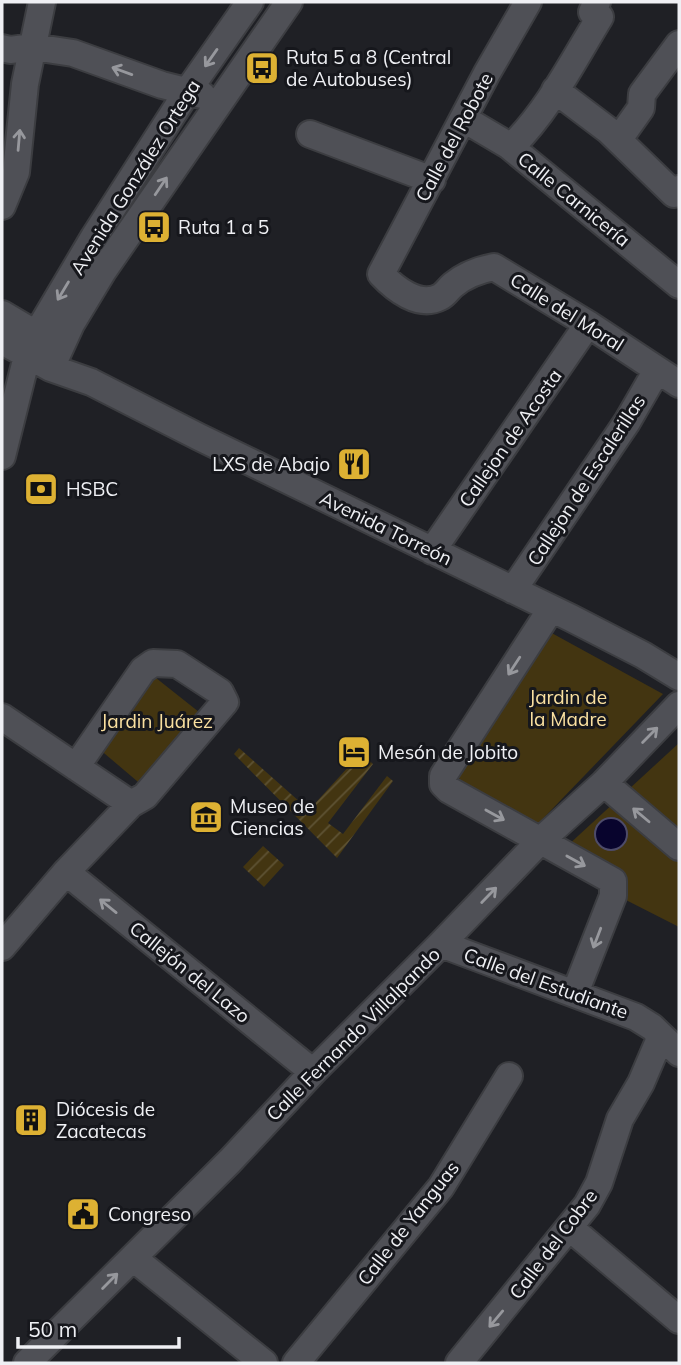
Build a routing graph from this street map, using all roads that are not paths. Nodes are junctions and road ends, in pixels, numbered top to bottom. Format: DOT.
graph roads {
  1 [pos="42,2"];
  2 [pos="250,2"];
  3 [pos="289,2"];
  4 [pos="528,2"];
  5 [pos="599,9"];
  6 [pos="679,44"];
  7 [pos="33,47"];
  8 [pos="2,48"];
  9 [pos="555,90"];
  10 [pos="187,92"];
  11 [pos="220,98"];
  12 [pos="464,119"];
  13 [pos="310,134"];
  14 [pos="618,139"];
  15 [pos="511,147"];
  16 [pos="432,180"];
  17 [pos="677,192"];
  18 [pos="2,206"];
  19 [pos="381,274"];
  20 [pos="679,285"];
  21 [pos="2,314"];
  22 [pos="588,324"];
  23 [pos="2,341"];
  24 [pos="32,345"];
  25 [pos="56,358"];
  26 [pos="668,377"];
  27 [pos="2,456"];
  28 [pos="432,551"];
  29 [pos="513,590"];
  30 [pos="551,609"];
  31 [pos="679,677"];
  32 [pos="677,710"];
  33 [pos="2,717"];
  34 [pos="76,767"];
  35 [pos="604,783"];
  36 [pos="131,804"];
  37 [pos="540,841"];
  38 [pos="679,847"];
  39 [pos="66,872"];
  40 [pos="442,944"];
  41 [pos="2,947"];
  42 [pos="575,993"];
  43 [pos="670,1045"];
  44 [pos="313,1072"];
  45 [pos="509,1076"];
  46 [pos="570,1228"];
  47 [pos="133,1258"];
  48 [pos="679,1320"];
  49 [pos="27,1363"];
  50 [pos="264,1363"];
  51 [pos="296,1363"];
  52 [pos="458,1363"];
  1 -- 7 [label="street"];
  2 -- 10 [label="street, Avenida González Ortega, one-way"];
  3 -- 11 [label="street, Avenida González Ortega"];
  4 -- 12 [label="street, Calle del Robote"];
  5 -- 9 [label="street"];
  6 -- 14 [label="street"];
  7 -- 8 [label="street"];
  10 -- 7 [label="street, one-way"];
  18 -- 7 [label="street, one-way"];
  9 -- 14 [label="street"];
  9 -- 15 [label="street"];
  10 -- 11 [label="street"];
  10 -- 24 [label="street, Avenida González Ortega, one-way"];
  25 -- 11 [label="street, Avenida González Ortega, one-way"];
  12 -- 15 [label="street, Calle Carnicería"];
  12 -- 16 [label="street, Calle del Robote"];
  13 -- 16 [label="street"];
  14 -- 17 [label="street"];
  15 -- 20 [label="street, Calle Carnicería"];
  16 -- 19 [label="street, Calle del Robote"];
  19 -- 22 [label="street, Calle del Moral"];
  21 -- 24 [label="street"];
  22 -- 26 [label="street, Calle del Moral"];
  22 -- 28 [label="street, Callejon de Acosta"];
  23 -- 24 [label="street"];
  24 -- 25 [label="street, Avenida Torreón"];
  24 -- 27 [label="street, Avenida González Ortega"];
  25 -- 28 [label="street, Avenida Torreón"];
  26 -- 29 [label="street, Callejon de Escalerillas"];
  28 -- 29 [label="street, Avenida Torreón"];
  29 -- 30 [label="street, Avenida Torreón"];
  30 -- 31 [label="street, Avenida Torreón"];
  30 -- 37 [label="street, one-way"];
  35 -- 32 [label="street, Calle Fernando Villalpando, one-way"];
  33 -- 34 [label="street"];
  34 -- 36 [label="street"];
  34 -- 36 [label="street"];
  35 -- 37 [label="street, Calle Fernando Villalpando"];
  38 -- 35 [label="street, one-way"];
  36 -- 39 [label="street"];
  40 -- 37 [label="street, Calle Fernando Villalpando, one-way"];
  37 -- 42 [label="street, one-way"];
  39 -- 41 [label="street"];
  44 -- 39 [label="street, Callejón del Lazo, one-way"];
  40 -- 42 [label="street, Calle del Estudiante"];
  40 -- 44 [label="street, Calle Fernando Villalpando"];
  42 -- 43 [label="street, Calle del Estudiante"];
  43 -- 46 [label="street, Calle del Cobre"];
  44 -- 47 [label="street, Calle Fernando Villalpando"];
  45 -- 51 [label="street, Calle de Yanguas"];
  46 -- 48 [label="street"];
  46 -- 52 [label="street, Calle del Cobre, one-way"];
  49 -- 47 [label="street, Calle Fernando Villalpando, one-way"];
  47 -- 50 [label="street"];
}
